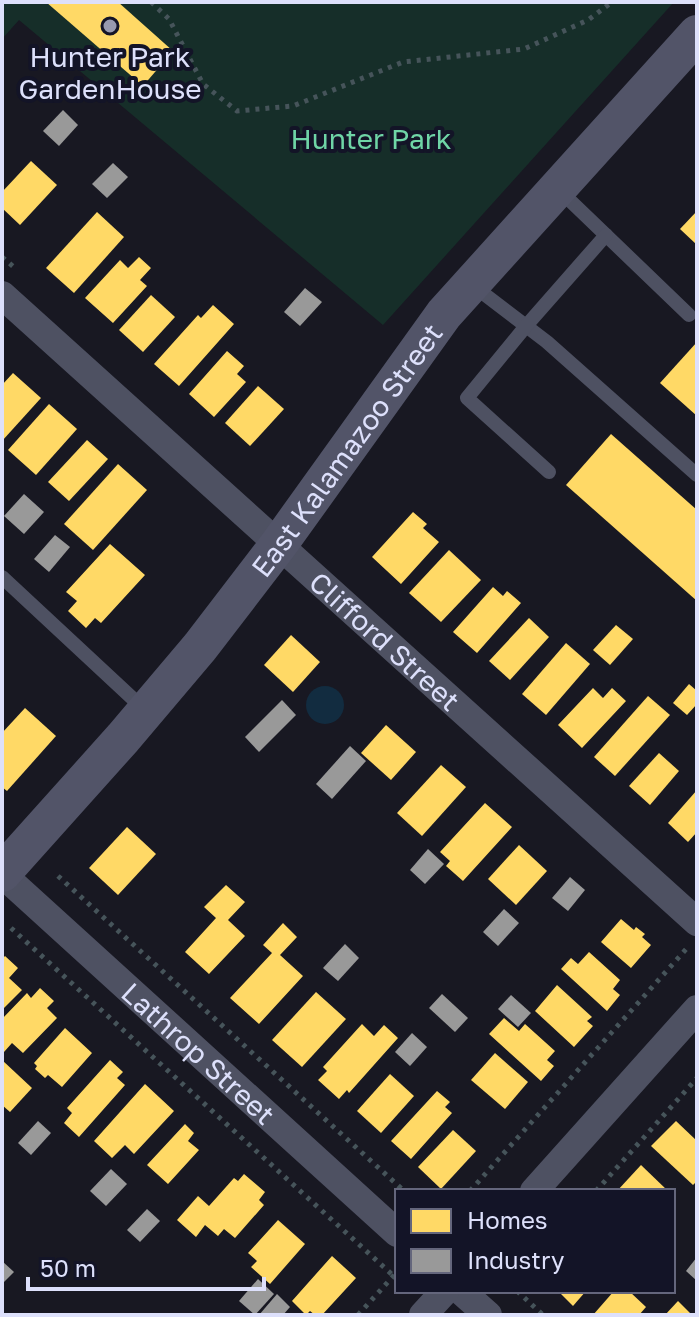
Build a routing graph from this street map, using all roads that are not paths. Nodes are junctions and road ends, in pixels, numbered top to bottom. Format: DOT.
graph roads {
  1 [pos="692,49"];
  2 [pos="557,188"];
  3 [pos="606,235"];
  4 [pos="471,284"];
  5 [pos="2,295"];
  6 [pos="689,315"];
  7 [pos="526,326"];
  8 [pos="549,472"];
  9 [pos="697,475"];
  10 [pos="279,544"];
  11 [pos="2,577"];
  12 [pos="146,711"];
  13 [pos="2,874"];
  14 [pos="697,922"];
  15 [pos="697,1009"];
  16 [pos="536,1189"];
  17 [pos="395,1231"];
  18 [pos="443,1293"];
  19 [pos="463,1293"];
  20 [pos="423,1315"];
  21 [pos="488,1315"];
  1 -- 2 [label="street, East Kalamazoo Street"];
  2 -- 3 [label="lane"];
  2 -- 4 [label="street, East Kalamazoo Street"];
  3 -- 6 [label="lane"];
  3 -- 7 [label="lane"];
  4 -- 7 [label="lane"];
  4 -- 10 [label="street, East Kalamazoo Street"];
  5 -- 10 [label="street, Clifford Street"];
  7 -- 8 [label="lane"];
  7 -- 9 [label="lane"];
  10 -- 12 [label="street, East Kalamazoo Street"];
  10 -- 14 [label="street, Clifford Street"];
  11 -- 12 [label="lane"];
  12 -- 13 [label="street, East Kalamazoo Street"];
  13 -- 17 [label="street, Lathrop Street"];
  15 -- 16 [label="street"];
  18 -- 20 [label="street"];
  19 -- 21 [label="street"];
}
